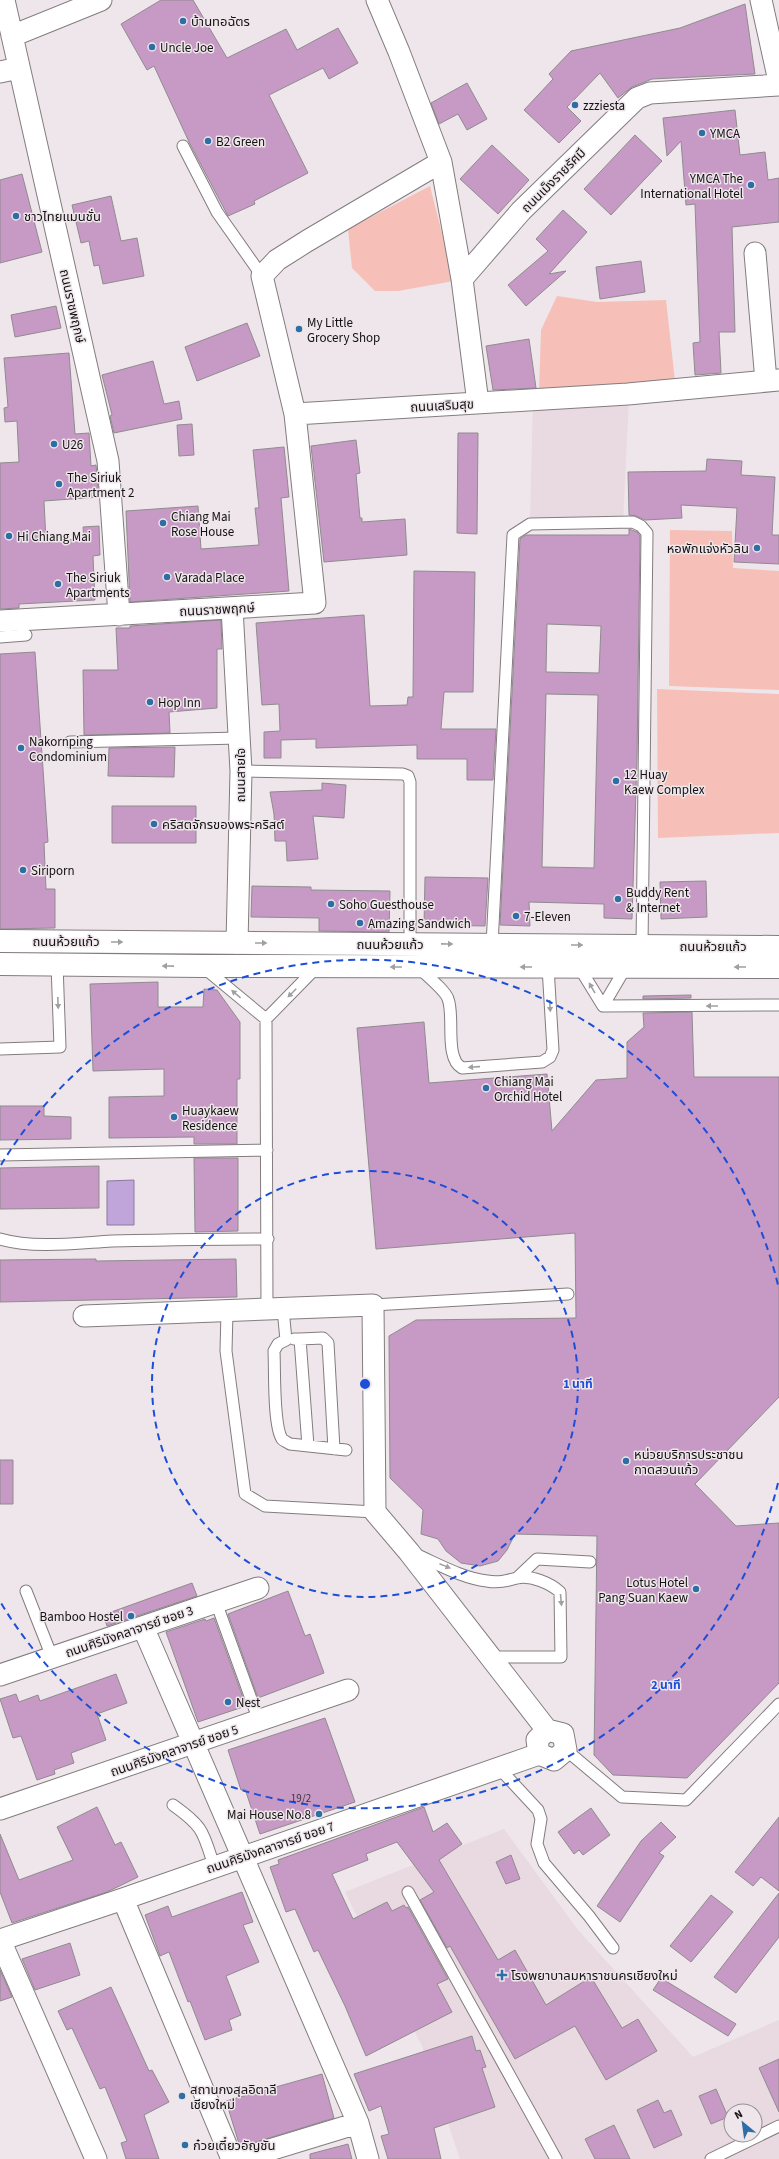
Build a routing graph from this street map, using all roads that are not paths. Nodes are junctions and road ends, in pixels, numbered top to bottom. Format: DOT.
graph roads {
  1 [pos="4,0"];
  2 [pos="101,0"];
  3 [pos="377,0"];
  4 [pos="761,0"];
  5 [pos="12,36"];
  6 [pos="10,70"];
  7 [pos="779,81"];
  8 [pos="779,85"];
  9 [pos="183,146"];
  10 [pos="441,162"];
  11 [pos="755,252"];
  12 [pos="262,276"];
  13 [pos="462,279"];
  14 [pos="773,381"];
  15 [pos="478,403"];
  16 [pos="295,414"];
  17 [pos="232,608"];
  18 [pos="119,615"];
  19 [pos="0,621"];
  20 [pos="26,635"];
  21 [pos="0,636"];
  22 [pos="239,738"];
  23 [pos="70,742"];
  24 [pos="241,771"];
  25 [pos="0,941"];
  26 [pos="237,942"];
  27 [pos="410,944"];
  28 [pos="492,945"];
  29 [pos="642,946"];
  30 [pos="779,947"];
  31 [pos="0,964"];
  32 [pos="57,964"];
  33 [pos="202,966"];
  34 [pos="318,967"];
  35 [pos="418,967"];
  36 [pos="548,967"];
  37 [pos="579,967"];
  38 [pos="626,967"];
  39 [pos="779,967"];
  40 [pos="603,1006"];
  41 [pos="779,1006"];
  42 [pos="266,1019"];
  43 [pos="0,1049"];
  44 [pos="267,1150"];
  45 [pos="0,1155"];
  46 [pos="0,1239"];
  47 [pos="268,1239"];
  48 [pos="568,1294"];
  49 [pos="373,1305"];
  50 [pos="275,1309"];
  51 [pos="227,1312"];
  52 [pos="84,1316"];
  53 [pos="300,1339"];
  54 [pos="286,1340"];
  55 [pos="308,1446"];
  56 [pos="334,1449"];
  57 [pos="346,1450"];
  58 [pos="375,1512"];
  59 [pos="408,1552"];
  60 [pos="590,1562"];
  61 [pos="518,1578"];
  62 [pos="258,1588"];
  63 [pos="26,1591"];
  64 [pos="216,1602"];
  65 [pos="143,1627"];
  66 [pos="52,1657"];
  67 [pos="490,1657"];
  68 [pos="0,1675"];
  69 [pos="348,1690"];
  70 [pos="779,1704"];
  71 [pos="259,1721"];
  72 [pos="547,1730"];
  73 [pos="193,1743"];
  74 [pos="566,1750"];
  75 [pos="539,1754"];
  76 [pos="499,1768"];
  77 [pos="173,1805"];
  78 [pos="0,1809"];
  79 [pos="244,1857"];
  80 [pos="214,1866"];
  81 [pos="408,1892"];
  82 [pos="123,1899"];
  83 [pos="0,1940"];
  84 [pos="613,1948"];
  85 [pos="358,2123"];
  86 [pos="779,2126"];
  87 [pos="96,2159"];
  88 [pos="232,2159"];
  89 [pos="240,2159"];
  90 [pos="368,2159"];
  91 [pos="556,2159"];
  92 [pos="711,2159"];
  1 -- 5 [label="street, ถนนราชพฤกษ์"];
  2 -- 5 [label="street"];
  3 -- 10 [label="street"];
  4 -- 7 [label="street"];
  5 -- 6 [label="street, ถนนราชพฤกษ์"];
  6 -- 18 [label="street, ถนนราชพฤกษ์"];
  8 -- 13 [label="street, ถนนเม็งรายรัศมี"];
  9 -- 12 [label="lane"];
  10 -- 12 [label="street"];
  10 -- 13 [label="street"];
  11 -- 14 [label="street"];
  12 -- 16 [label="street"];
  13 -- 15 [label="street"];
  14 -- 15 [label="street, ถนนเสริมสุข"];
  15 -- 16 [label="street, ถนนเสริมสุข"];
  16 -- 17 [label="street, ถนนราชพฤกษ์"];
  17 -- 18 [label="street, ถนนราชพฤกษ์"];
  17 -- 22 [label="street, ถนนสายใจ"];
  18 -- 19 [label="street, ถนนราชพฤกษ์"];
  20 -- 21 [label="lane"];
  22 -- 23 [label="lane"];
  22 -- 24 [label="street, ถนนสายใจ"];
  24 -- 26 [label="street, ถนนสายใจ"];
  24 -- 27 [label="lane"];
  25 -- 26 [label="main road, ถนนห้วยแก้ว, one-way"];
  26 -- 27 [label="main road, ถนนห้วยแก้ว, one-way"];
  27 -- 28 [label="main road, ถนนห้วยแก้ว, one-way"];
  28 -- 29 [label="main road, ถนนห้วยแก้ว, one-way"];
  28 -- 29 [label="lane"];
  29 -- 30 [label="main road, ถนนห้วยแก้ว"];
  31 -- 32 [label="main road, ถนนห้วยแก้ว"];
  33 -- 32 [label="main road, ถนนห้วยแก้ว, one-way"];
  32 -- 43 [label="lane, one-way"];
  33 -- 34 [label="main road, ถนนห้วยแก้ว"];
  42 -- 33 [label="lane, one-way"];
  35 -- 34 [label="main road, ถนนห้วยแก้ว, one-way"];
  34 -- 42 [label="lane, one-way"];
  36 -- 35 [label="main road, ถนนห้วยแก้ว, one-way"];
  36 -- 35 [label="lane, one-way"];
  36 -- 37 [label="main road, ถนนห้วยแก้ว"];
  37 -- 38 [label="main road, ถนนห้วยแก้ว"];
  40 -- 37 [label="lane, one-way"];
  39 -- 38 [label="main road, ถนนห้วยแก้ว, one-way"];
  38 -- 40 [label="lane"];
  41 -- 40 [label="lane, one-way"];
  42 -- 44 [label="lane"];
  44 -- 45 [label="lane"];
  44 -- 47 [label="lane"];
  46 -- 47 [label="lane"];
  47 -- 50 [label="lane"];
  48 -- 49 [label="lane"];
  49 -- 50 [label="street"];
  49 -- 58 [label="street"];
  50 -- 51 [label="street"];
  50 -- 54 [label="lane"];
  51 -- 52 [label="street"];
  51 -- 58 [label="lane"];
  53 -- 54 [label="lane"];
  53 -- 55 [label="lane"];
  53 -- 56 [label="lane"];
  54 -- 55 [label="lane"];
  55 -- 56 [label="lane"];
  56 -- 57 [label="lane"];
  58 -- 59 [label="street"];
  59 -- 61 [label="lane, one-way"];
  59 -- 67 [label="street"];
  60 -- 61 [label="lane"];
  61 -- 67 [label="lane, one-way"];
  62 -- 64 [label="street, ถนนศิริมังคลาจารย์ ซอย 3"];
  63 -- 66 [label="lane"];
  64 -- 65 [label="street, ถนนศิริมังคลาจารย์ ซอย 3"];
  64 -- 71 [label="lane"];
  65 -- 66 [label="street, ถนนศิริมังคลาจารย์ ซอย 3"];
  65 -- 73 [label="street"];
  66 -- 68 [label="street, ถนนศิริมังคลาจารย์ ซอย 3"];
  67 -- 72 [label="street"];
  69 -- 71 [label="street, ถนนศิริมังคลาจารย์ ซอย 5"];
  70 -- 74 [label="lane"];
  71 -- 73 [label="street, ถนนศิริมังคลาจารย์ ซอย 5"];
  72 -- 74 [label="street"];
  72 -- 75 [label="street"];
  73 -- 78 [label="street, ถนนศิริมังคลาจารย์ ซอย 5"];
  73 -- 79 [label="street"];
  74 -- 75 [label="street"];
  75 -- 76 [label="street, ถนนศิริมังคลาจารย์ ซอย 7"];
  76 -- 79 [label="street, ถนนศิริมังคลาจารย์ ซอย 7"];
  76 -- 84 [label="lane"];
  77 -- 80 [label="lane"];
  79 -- 80 [label="street, ถนนศิริมังคลาจารย์ ซอย 7"];
  79 -- 85 [label="street"];
  80 -- 82 [label="street, ถนนศิริมังคลาจารย์ ซอย 7"];
  81 -- 91 [label="lane"];
  82 -- 83 [label="street, ถนนศิริมังคลาจารย์ ซอย 7"];
  82 -- 88 [label="street"];
  83 -- 87 [label="street"];
  85 -- 89 [label="street"];
  85 -- 90 [label="street"];
  86 -- 92 [label="lane"];
}
